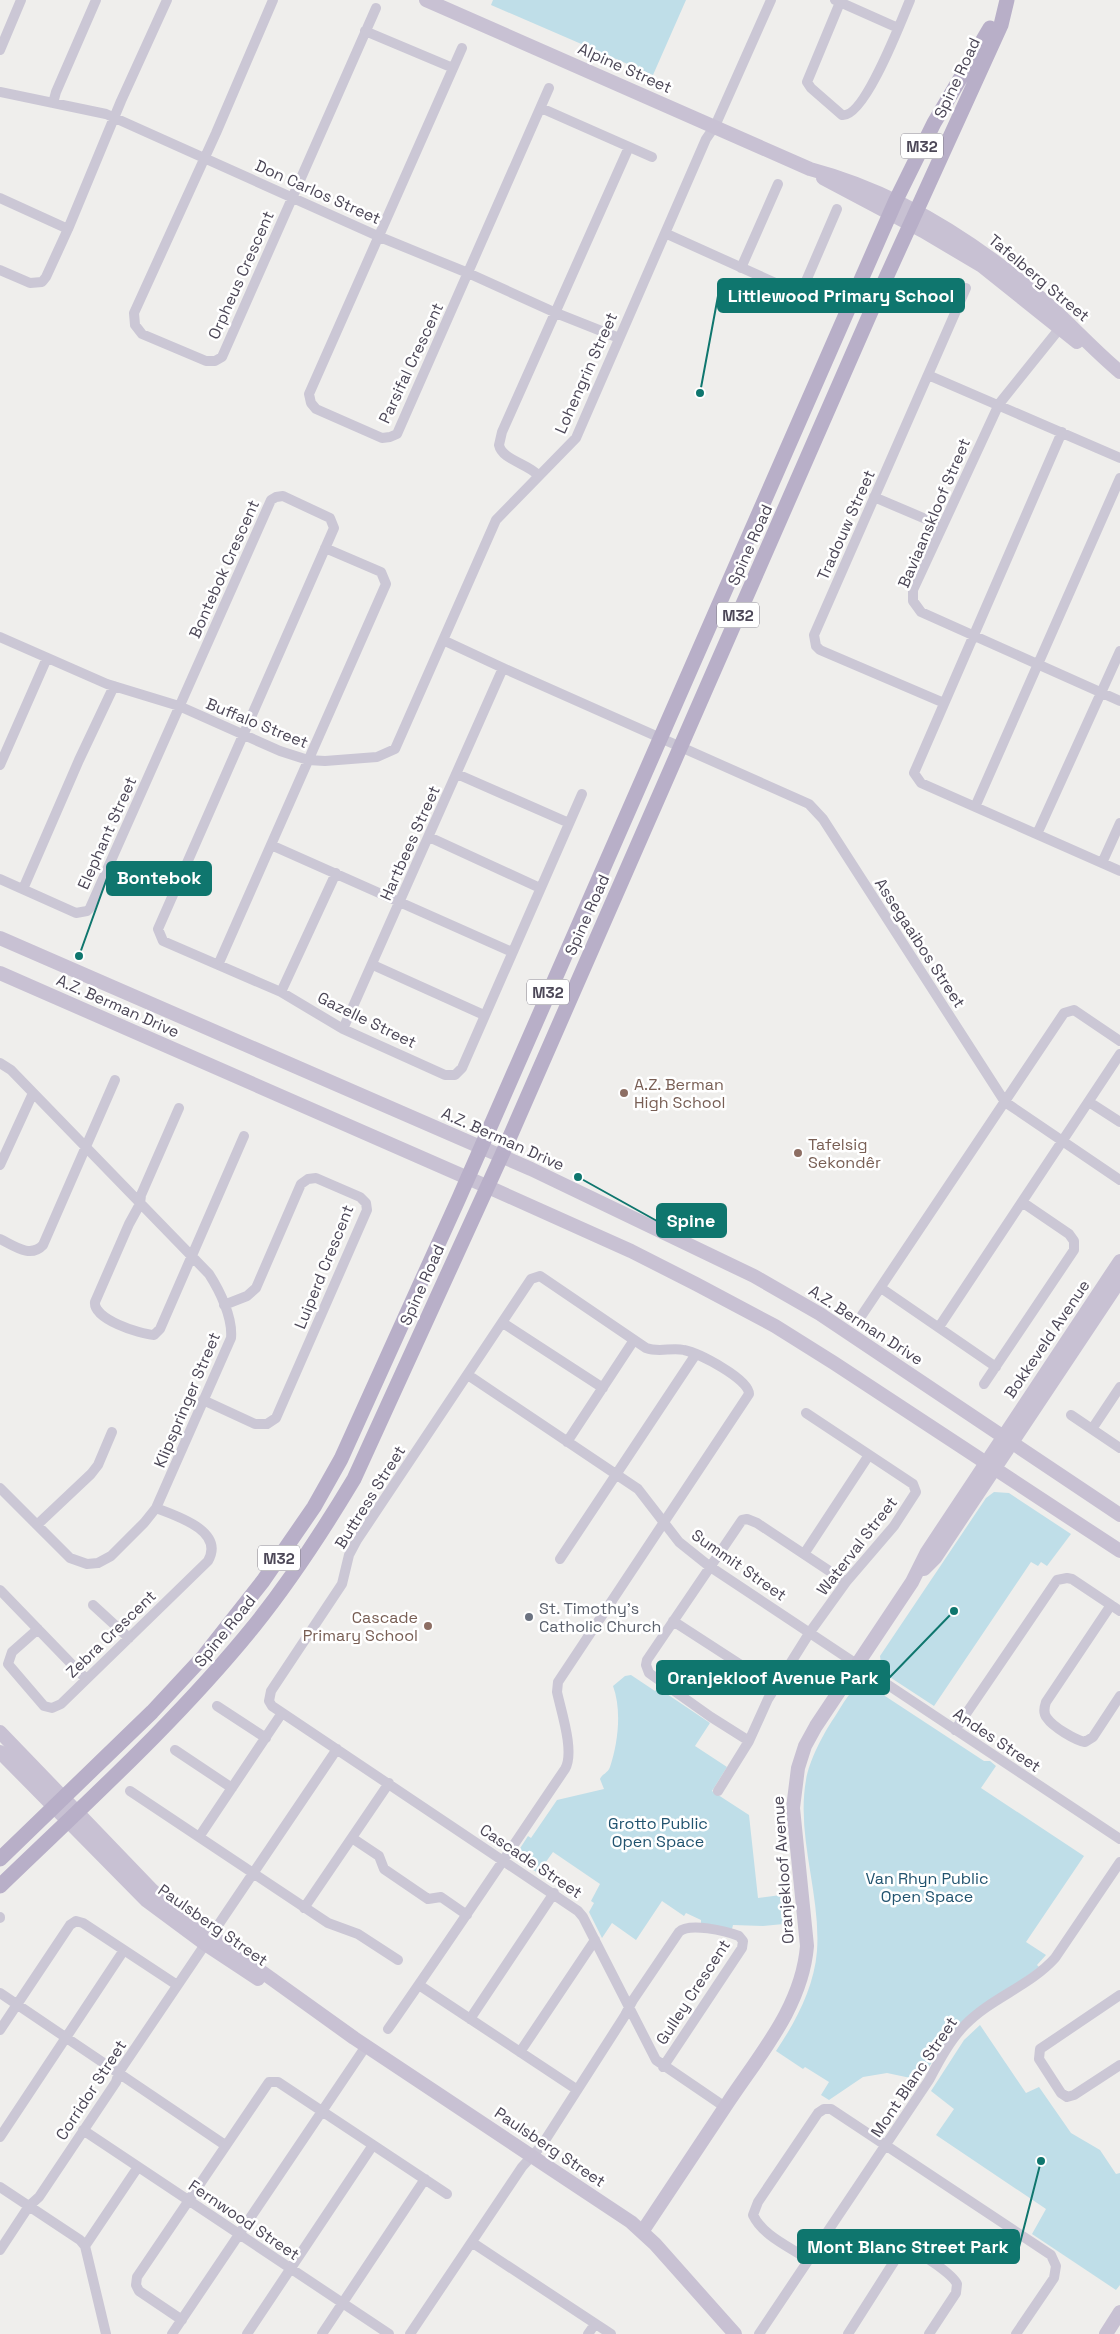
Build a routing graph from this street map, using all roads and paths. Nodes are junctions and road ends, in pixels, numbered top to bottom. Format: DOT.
graph roads {
  1 [pos="21,0"];
  2 [pos="96,0"];
  3 [pos="167,0"];
  4 [pos="273,0"];
  5 [pos="426,0"];
  6 [pos="771,0"];
  7 [pos="910,0"];
  8 [pos="839,1"];
  9 [pos="1006,3"];
  10 [pos="376,8"];
  11 [pos="898,28"];
  12 [pos="365,31"];
  13 [pos="462,48"];
  14 [pos="0,50"];
  15 [pos="453,68"];
  16 [pos="549,88"];
  17 [pos="0,92"];
  18 [pos="52,103"];
  19 [pos="541,108"];
  20 [pos="114,117"];
  21 [pos="715,126"];
  22 [pos="629,147"];
  23 [pos="652,157"];
  24 [pos="202,158"];
  25 [pos="810,169"];
  26 [pos="778,184"];
  27 [pos="0,198"];
  28 [pos="292,198"];
  29 [pos="896,200"];
  30 [pos="837,210"];
  31 [pos="917,210"];
  32 [pos="891,214"];
  33 [pos="910,224"];
  34 [pos="68,230"];
  35 [pos="667,234"];
  36 [pos="380,237"];
  37 [pos="740,268"];
  38 [pos="0,270"];
  39 [pos="468,273"];
  40 [pos="966,288"];
  41 [pos="800,295"];
  42 [pos="813,300"];
  43 [pos="556,313"];
  44 [pos="1062,325"];
  45 [pos="619,338"];
  46 [pos="1120,372"];
  47 [pos="928,374"];
  48 [pos="999,404"];
  49 [pos="1062,432"];
  50 [pos="1120,458"];
  51 [pos="539,476"];
  52 [pos="1120,478"];
  53 [pos="874,497"];
  54 [pos="942,526"];
  55 [pos="326,548"];
  56 [pos="973,635"];
  57 [pos="0,637"];
  58 [pos="445,640"];
  59 [pos="1120,651"];
  60 [pos="47,658"];
  61 [pos="1038,663"];
  62 [pos="503,668"];
  63 [pos="114,686"];
  64 [pos="1102,693"];
  65 [pos="1120,701"];
  66 [pos="944,703"];
  67 [pos="179,706"];
  68 [pos="243,734"];
  69 [pos="661,738"];
  70 [pos="680,746"];
  71 [pos="308,760"];
  72 [pos="0,765"];
  73 [pos="457,774"];
  74 [pos="582,794"];
  75 [pos="975,807"];
  76 [pos="569,823"];
  77 [pos="1120,823"];
  78 [pos="1037,834"];
  79 [pos="429,837"];
  80 [pos="271,845"];
  81 [pos="1102,863"];
  82 [pos="1120,871"];
  83 [pos="336,873"];
  84 [pos="0,879"];
  85 [pos="540,888"];
  86 [pos="23,889"];
  87 [pos="401,902"];
  88 [pos="0,938"];
  89 [pos="512,952"];
  90 [pos="218,965"];
  91 [pos="373,965"];
  92 [pos="0,973"];
  93 [pos="281,992"];
  94 [pos="484,1016"];
  95 [pos="343,1029"];
  96 [pos="1120,1041"];
  97 [pos="1120,1054"];
  98 [pos="0,1063"];
  99 [pos="115,1080"];
  100 [pos="33,1094"];
  101 [pos="1005,1102"];
  102 [pos="1089,1102"];
  103 [pos="179,1108"];
  104 [pos="1120,1122"];
  105 [pos="244,1136"];
  106 [pos="1062,1142"];
  107 [pos="85,1147"];
  108 [pos="480,1148"];
  109 [pos="501,1157"];
  110 [pos="0,1165"];
  111 [pos="467,1178"];
  112 [pos="1120,1180"];
  113 [pos="486,1186"];
  114 [pos="1022,1202"];
  115 [pos="140,1204"];
  116 [pos="0,1239"];
  117 [pos="192,1258"];
  118 [pos="1120,1260"];
  119 [pos="1120,1280"];
  120 [pos="881,1288"];
  121 [pos="224,1305"];
  122 [pos="862,1315"];
  123 [pos="503,1323"];
  124 [pos="939,1327"];
  125 [pos="634,1340"];
  126 [pos="696,1354"];
  127 [pos="996,1367"];
  128 [pos="468,1375"];
  129 [pos="984,1384"];
  130 [pos="1120,1387"];
  131 [pos="603,1388"];
  132 [pos="204,1400"];
  133 [pos="806,1413"];
  134 [pos="1071,1415"];
  135 [pos="1092,1429"];
  136 [pos="112,1432"];
  137 [pos="1007,1440"];
  138 [pos="567,1442"];
  139 [pos="1120,1448"];
  140 [pos="870,1455"];
  141 [pos="991,1464"];
  142 [pos="617,1475"];
  143 [pos="0,1488"];
  144 [pos="156,1508"];
  145 [pos="1120,1515"];
  146 [pos="665,1523"];
  147 [pos="37,1525"];
  148 [pos="1120,1551"];
  149 [pos="804,1554"];
  150 [pos="560,1560"];
  151 [pos="709,1566"];
  152 [pos="846,1582"];
  153 [pos="0,1590"];
  154 [pos="93,1605"];
  155 [pos="1116,1608"];
  156 [pos="673,1621"];
  157 [pos="38,1628"];
  158 [pos="810,1632"];
  159 [pos="128,1638"];
  160 [pos="858,1664"];
  161 [pos="86,1679"];
  162 [pos="775,1687"];
  163 [pos="1120,1696"];
  164 [pos="217,1706"];
  165 [pos="282,1713"];
  166 [pos="955,1730"];
  167 [pos="0,1732"];
  168 [pos="266,1738"];
  169 [pos="749,1740"];
  170 [pos="337,1749"];
  171 [pos="175,1750"];
  172 [pos="0,1752"];
  173 [pos="388,1783"];
  174 [pos="232,1788"];
  175 [pos="130,1791"];
  176 [pos="718,1791"];
  177 [pos="58,1803"];
  178 [pos="72,1817"];
  179 [pos="199,1837"];
  180 [pos="352,1838"];
  181 [pos="1120,1840"];
  182 [pos="0,1859"];
  183 [pos="504,1860"];
  184 [pos="1120,1862"];
  185 [pos="254,1874"];
  186 [pos="0,1886"];
  187 [pos="554,1893"];
  188 [pos="304,1908"];
  189 [pos="467,1915"];
  190 [pos="208,1940"];
  191 [pos="595,1940"];
  192 [pos="124,1950"];
  193 [pos="398,1960"];
  194 [pos="177,1985"];
  195 [pos="419,1985"];
  196 [pos="0,1993"];
  197 [pos="1120,1995"];
  198 [pos="17,2005"];
  199 [pos="629,2008"];
  200 [pos="470,2019"];
  201 [pos="388,2029"];
  202 [pos="0,2030"];
  203 [pos="66,2037"];
  204 [pos="366,2046"];
  205 [pos="520,2052"];
  206 [pos="1120,2065"];
  207 [pos="663,2067"];
  208 [pos="119,2072"];
  209 [pos="576,2090"];
  210 [pos="725,2107"];
  211 [pos="322,2111"];
  212 [pos="83,2130"];
  213 [pos="0,2137"];
  214 [pos="225,2145"];
  215 [pos="373,2145"];
  216 [pos="886,2145"];
  217 [pos="532,2156"];
  218 [pos="138,2167"];
  219 [pos="425,2179"];
  220 [pos="0,2186"];
  221 [pos="447,2194"];
  222 [pos="188,2200"];
  223 [pos="29,2206"];
  224 [pos="642,2232"];
  225 [pos="240,2234"];
  226 [pos="472,2243"];
  227 [pos="85,2246"];
  228 [pos="0,2250"];
  229 [pos="809,2260"];
  230 [pos="291,2268"];
  231 [pos="342,2303"];
  232 [pos="1120,2312"];
  233 [pos="182,2320"];
  234 [pos="595,2324"];
  235 [pos="1120,2328"];
  236 [pos="106,2334"];
  237 [pos="172,2334"];
  238 [pos="247,2334"];
  239 [pos="322,2334"];
  240 [pos="389,2334"];
  241 [pos="410,2334"];
  242 [pos="588,2334"];
  243 [pos="611,2334"];
  244 [pos="735,2334"];
  245 [pos="759,2334"];
  246 [pos="848,2334"];
  247 [pos="928,2334"];
  248 [pos="1016,2334"];
  249 [pos="1106,2334"];
  250 [pos="1115,2334"];
  1 -- 14 [label="street"];
  2 -- 18 [label="street"];
  3 -- 20 [label="street"];
  4 -- 24 [label="street"];
  5 -- 21 [label="street, Alpine Street"];
  6 -- 21 [label="street, Lohengrin Street"];
  7 -- 11 [label="street"];
  8 -- 11 [label="street"];
  8 -- 11 [label="street"];
  9 -- 29 [label="main road, Spine Road / M32"];
  9 -- 31 [label="main road, Spine Road / M32"];
  10 -- 12 [label="street"];
  12 -- 15 [label="street"];
  12 -- 28 [label="street"];
  13 -- 15 [label="street"];
  15 -- 36 [label="street"];
  16 -- 19 [label="street"];
  17 -- 18 [label="street, Don Carlos Street"];
  18 -- 20 [label="street, Don Carlos Street"];
  19 -- 22 [label="street"];
  19 -- 39 [label="street"];
  20 -- 24 [label="street, Don Carlos Street"];
  20 -- 34 [label="street"];
  21 -- 25 [label="street, Alpine Street"];
  21 -- 35 [label="street, Lohengrin Street"];
  22 -- 23 [label="street"];
  22 -- 43 [label="street"];
  24 -- 28 [label="street, Don Carlos Street"];
  24 -- 28 [label="street, Orpheus Crescent"];
  25 -- 29 [label="street, Alpine Street"];
  25 -- 32 [label="street, Alpine Street"];
  26 -- 37 [label="street"];
  27 -- 34 [label="street"];
  28 -- 36 [label="street, Don Carlos Street"];
  29 -- 31 [label="street, Tafelberg Street"];
  29 -- 32 [label="main road, Spine Road / M32"];
  30 -- 41 [label="street"];
  31 -- 33 [label="main road, Spine Road / M32"];
  31 -- 44 [label="street, Tafelberg Street"];
  32 -- 33 [label="street, Tafelberg Street"];
  32 -- 69 [label="main road, Spine Road / M32"];
  33 -- 44 [label="street, Tafelberg Street"];
  33 -- 70 [label="main road, Spine Road / M32"];
  34 -- 38 [label="street"];
  35 -- 37 [label="street"];
  35 -- 45 [label="street, Lohengrin Street"];
  36 -- 39 [label="street, Don Carlos Street"];
  36 -- 39 [label="street, Parsifal Crescent"];
  37 -- 41 [label="street"];
  39 -- 43 [label="street, Don Carlos Street"];
  40 -- 47 [label="street, Tradouw Street"];
  41 -- 42 [label="street"];
  43 -- 45 [label="street, Don Carlos Street"];
  43 -- 51 [label="street"];
  44 -- 46 [label="street, Tafelberg Street"];
  44 -- 48 [label="street, Baviaanskloof Street"];
  45 -- 51 [label="street, Lohengrin Street"];
  47 -- 48 [label="street"];
  47 -- 53 [label="street, Tradouw Street"];
  48 -- 49 [label="street"];
  48 -- 54 [label="street, Baviaanskloof Street"];
  49 -- 50 [label="street"];
  49 -- 56 [label="street"];
  51 -- 58 [label="street, Lohengrin Street"];
  52 -- 61 [label="street"];
  53 -- 54 [label="street"];
  53 -- 66 [label="street, Tradouw Street"];
  54 -- 56 [label="street, Baviaanskloof Street"];
  55 -- 67 [label="street, Bontebok Crescent"];
  55 -- 68 [label="street, Bontebok Crescent"];
  55 -- 71 [label="street"];
  56 -- 61 [label="street, Baviaanskloof Street"];
  56 -- 66 [label="street"];
  57 -- 60 [label="street, Buffalo Street"];
  58 -- 62 [label="street, Assegaaibos Street"];
  58 -- 71 [label="street, Buffalo Street"];
  59 -- 64 [label="street"];
  60 -- 63 [label="street, Buffalo Street"];
  60 -- 72 [label="street"];
  61 -- 64 [label="street, Baviaanskloof Street"];
  61 -- 75 [label="street"];
  62 -- 69 [label="street, Assegaaibos Street"];
  62 -- 73 [label="street, Hartbees Street"];
  63 -- 67 [label="street, Buffalo Street"];
  63 -- 86 [label="street"];
  64 -- 65 [label="street, Baviaanskloof Street"];
  64 -- 78 [label="street"];
  66 -- 75 [label="street"];
  67 -- 68 [label="street, Buffalo Street"];
  67 -- 86 [label="street, Elephant Street"];
  68 -- 71 [label="street, Buffalo Street"];
  68 -- 90 [label="street, Gazelle Street"];
  69 -- 70 [label="street, Assegaaibos Street"];
  69 -- 108 [label="main road, Spine Road / M32"];
  70 -- 101 [label="street, Assegaaibos Street"];
  70 -- 109 [label="main road, Spine Road / M32"];
  71 -- 80 [label="street"];
  73 -- 76 [label="street"];
  73 -- 79 [label="street, Hartbees Street"];
  74 -- 76 [label="street, Gazelle Street"];
  75 -- 78 [label="street"];
  76 -- 85 [label="street, Gazelle Street"];
  77 -- 81 [label="street"];
  78 -- 81 [label="street"];
  79 -- 85 [label="street"];
  79 -- 87 [label="street, Hartbees Street"];
  80 -- 83 [label="street"];
  80 -- 90 [label="street"];
  81 -- 82 [label="street"];
  83 -- 87 [label="street"];
  83 -- 93 [label="street"];
  84 -- 86 [label="street, Elephant Street"];
  85 -- 89 [label="street, Gazelle Street"];
  87 -- 89 [label="street"];
  87 -- 91 [label="street, Hartbees Street"];
  88 -- 108 [label="street, A.Z. Berman Drive"];
  89 -- 94 [label="street, Gazelle Street"];
  90 -- 93 [label="street, Gazelle Street"];
  91 -- 94 [label="street"];
  91 -- 95 [label="street, Hartbees Street"];
  92 -- 111 [label="street, A.Z. Berman Drive"];
  93 -- 95 [label="street, Gazelle Street"];
  94 -- 95 [label="street, Gazelle Street"];
  96 -- 101 [label="street"];
  97 -- 102 [label="street"];
  98 -- 100 [label="street, Klipspringer Street"];
  99 -- 107 [label="street"];
  100 -- 107 [label="street, Klipspringer Street"];
  100 -- 110 [label="street"];
  101 -- 106 [label="street, Assegaaibos Street"];
  101 -- 120 [label="street"];
  102 -- 104 [label="street"];
  102 -- 106 [label="street"];
  103 -- 115 [label="street"];
  105 -- 117 [label="street"];
  106 -- 112 [label="street, Assegaaibos Street"];
  106 -- 114 [label="street"];
  107 -- 115 [label="street, Klipspringer Street"];
  107 -- 116 [label="street"];
  108 -- 109 [label="street, A.Z. Berman Drive"];
  108 -- 111 [label="main road, Spine Road / M32"];
  109 -- 113 [label="main road, Spine Road / M32"];
  109 -- 137 [label="street, A.Z. Berman Drive"];
  111 -- 113 [label="street, A.Z. Berman Drive"];
  111 -- 177 [label="main road, Spine Road / M32"];
  113 -- 141 [label="street, A.Z. Berman Drive"];
  113 -- 178 [label="main road, Spine Road / M32"];
  114 -- 124 [label="street"];
  114 -- 127 [label="street"];
  115 -- 117 [label="street, Klipspringer Street"];
  115 -- 117 [label="street"];
  117 -- 121 [label="street, Klipspringer Street"];
  118 -- 137 [label="street, Bokkeveld Avenue"];
  119 -- 137 [label="street, Bokkeveld Avenue"];
  120 -- 122 [label="street"];
  120 -- 124 [label="street"];
  121 -- 132 [label="street, Klipspringer Street"];
  121 -- 132 [label="street, Luiperd Crescent"];
  123 -- 125 [label="street, Buttress Street"];
  123 -- 128 [label="street, Buttress Street"];
  123 -- 131 [label="street"];
  124 -- 127 [label="street"];
  125 -- 126 [label="street"];
  125 -- 131 [label="street"];
  126 -- 142 [label="street"];
  126 -- 146 [label="street"];
  127 -- 129 [label="street"];
  128 -- 138 [label="street, Summit Street"];
  128 -- 165 [label="street, Buttress Street"];
  130 -- 135 [label="street"];
  131 -- 138 [label="street"];
  132 -- 144 [label="street, Klipspringer Street"];
  133 -- 140 [label="street, Waterval Street"];
  134 -- 135 [label="street"];
  135 -- 139 [label="street"];
  136 -- 147 [label="street"];
  137 -- 141 [label="street, Oranjekloof Avenue"];
  137 -- 145 [label="street, A.Z. Berman Drive"];
  138 -- 142 [label="street, Summit Street"];
  140 -- 149 [label="street"];
  140 -- 152 [label="street, Waterval Street"];
  141 -- 148 [label="street, A.Z. Berman Drive"];
  141 -- 160 [label="street, Oranjekloof Avenue"];
  142 -- 146 [label="street, Summit Street"];
  142 -- 150 [label="street"];
  143 -- 147 [label="street, Klipspringer Street"];
  144 -- 147 [label="street, Klipspringer Street"];
  144 -- 159 [label="street, Zebra Crescent"];
  146 -- 151 [label="street, Summit Street"];
  146 -- 183 [label="street"];
  149 -- 151 [label="street"];
  149 -- 152 [label="street"];
  151 -- 156 [label="street"];
  151 -- 158 [label="street, Summit Street"];
  152 -- 158 [label="street, Waterval Street"];
  153 -- 157 [label="street"];
  154 -- 159 [label="street"];
  155 -- 163 [label="street"];
  155 -- 166 [label="street"];
  156 -- 162 [label="street"];
  156 -- 169 [label="street"];
  157 -- 161 [label="street"];
  157 -- 161 [label="street, Zebra Crescent"];
  158 -- 160 [label="street, Summit Street"];
  158 -- 162 [label="street, Waterval Street"];
  159 -- 161 [label="street, Zebra Crescent"];
  160 -- 166 [label="street, Andes Street"];
  160 -- 210 [label="street, Oranjekloof Avenue"];
  162 -- 169 [label="street, Waterval Street"];
  164 -- 168 [label="street"];
  165 -- 168 [label="street"];
  165 -- 170 [label="street, Cascade Street"];
  166 -- 181 [label="street, Andes Street"];
  167 -- 177 [label="street"];
  168 -- 174 [label="street"];
  169 -- 176 [label="street, Waterval Street"];
  170 -- 173 [label="street, Cascade Street"];
  170 -- 185 [label="street, Corridor Street"];
  171 -- 174 [label="street"];
  172 -- 177 [label="street"];
  173 -- 180 [label="street"];
  173 -- 183 [label="street, Cascade Street"];
  174 -- 179 [label="street"];
  175 -- 179 [label="street"];
  177 -- 178 [label="street, Paulsberg Street"];
  177 -- 182 [label="main road, Spine Road / M32"];
  178 -- 186 [label="main road, Spine Road / M32"];
  178 -- 190 [label="street, Paulsberg Street"];
  179 -- 185 [label="street"];
  180 -- 188 [label="street"];
  180 -- 189 [label="street"];
  183 -- 187 [label="street, Cascade Street"];
  183 -- 189 [label="street"];
  184 -- 216 [label="street, Mont Blanc Street"];
  185 -- 188 [label="street"];
  185 -- 190 [label="street, Corridor Street"];
  187 -- 191 [label="street, Cascade Street"];
  187 -- 200 [label="street"];
  188 -- 193 [label="street"];
  189 -- 195 [label="street"];
  190 -- 194 [label="street, Corridor Street"];
  190 -- 204 [label="street, Paulsberg Street"];
  191 -- 199 [label="street, Cascade Street"];
  191 -- 205 [label="street"];
  192 -- 194 [label="street"];
  192 -- 198 [label="street"];
  192 -- 203 [label="street"];
  194 -- 208 [label="street, Corridor Street"];
  195 -- 200 [label="street"];
  195 -- 201 [label="street"];
  196 -- 198 [label="street"];
  197 -- 206 [label="street"];
  198 -- 202 [label="street"];
  198 -- 203 [label="street"];
  199 -- 207 [label="street, Cascade Street"];
  199 -- 207 [label="street, Gulley Crescent"];
  199 -- 209 [label="street"];
  200 -- 205 [label="street"];
  203 -- 208 [label="street"];
  203 -- 213 [label="street"];
  204 -- 211 [label="street"];
  204 -- 217 [label="street, Paulsberg Street"];
  205 -- 209 [label="street"];
  207 -- 210 [label="street, Cascade Street"];
  208 -- 212 [label="street, Corridor Street"];
  208 -- 214 [label="street"];
  209 -- 217 [label="street"];
  210 -- 224 [label="street, Oranjekloof Avenue"];
  211 -- 214 [label="street"];
  211 -- 215 [label="street"];
  211 -- 225 [label="street"];
  212 -- 218 [label="street, Fernwood Street"];
  212 -- 223 [label="street, Corridor Street"];
  214 -- 222 [label="street"];
  215 -- 219 [label="street"];
  215 -- 230 [label="street"];
  216 -- 229 [label="street, Mont Blanc Street"];
  216 -- 229 [label="street"];
  216 -- 248 [label="street"];
  217 -- 224 [label="street, Paulsberg Street"];
  217 -- 226 [label="street"];
  218 -- 222 [label="street, Fernwood Street"];
  218 -- 227 [label="street"];
  219 -- 221 [label="street"];
  219 -- 231 [label="street"];
  220 -- 223 [label="street"];
  222 -- 225 [label="street, Fernwood Street"];
  222 -- 233 [label="street"];
  223 -- 227 [label="street"];
  223 -- 228 [label="street, Corridor Street"];
  224 -- 244 [label="street, Paulsberg Street"];
  225 -- 230 [label="street, Fernwood Street"];
  225 -- 233 [label="street"];
  226 -- 234 [label="street"];
  226 -- 241 [label="street"];
  227 -- 236 [label="street"];
  229 -- 245 [label="street, Mont Blanc Street"];
  230 -- 231 [label="street, Fernwood Street"];
  230 -- 238 [label="street"];
  231 -- 239 [label="street"];
  231 -- 240 [label="street, Fernwood Street"];
  232 -- 249 [label="street"];
  233 -- 237 [label="street"];
  234 -- 242 [label="street"];
  234 -- 243 [label="street"];
  235 -- 250 [label="street"];
  246 -- 247 [label="street"];
}
